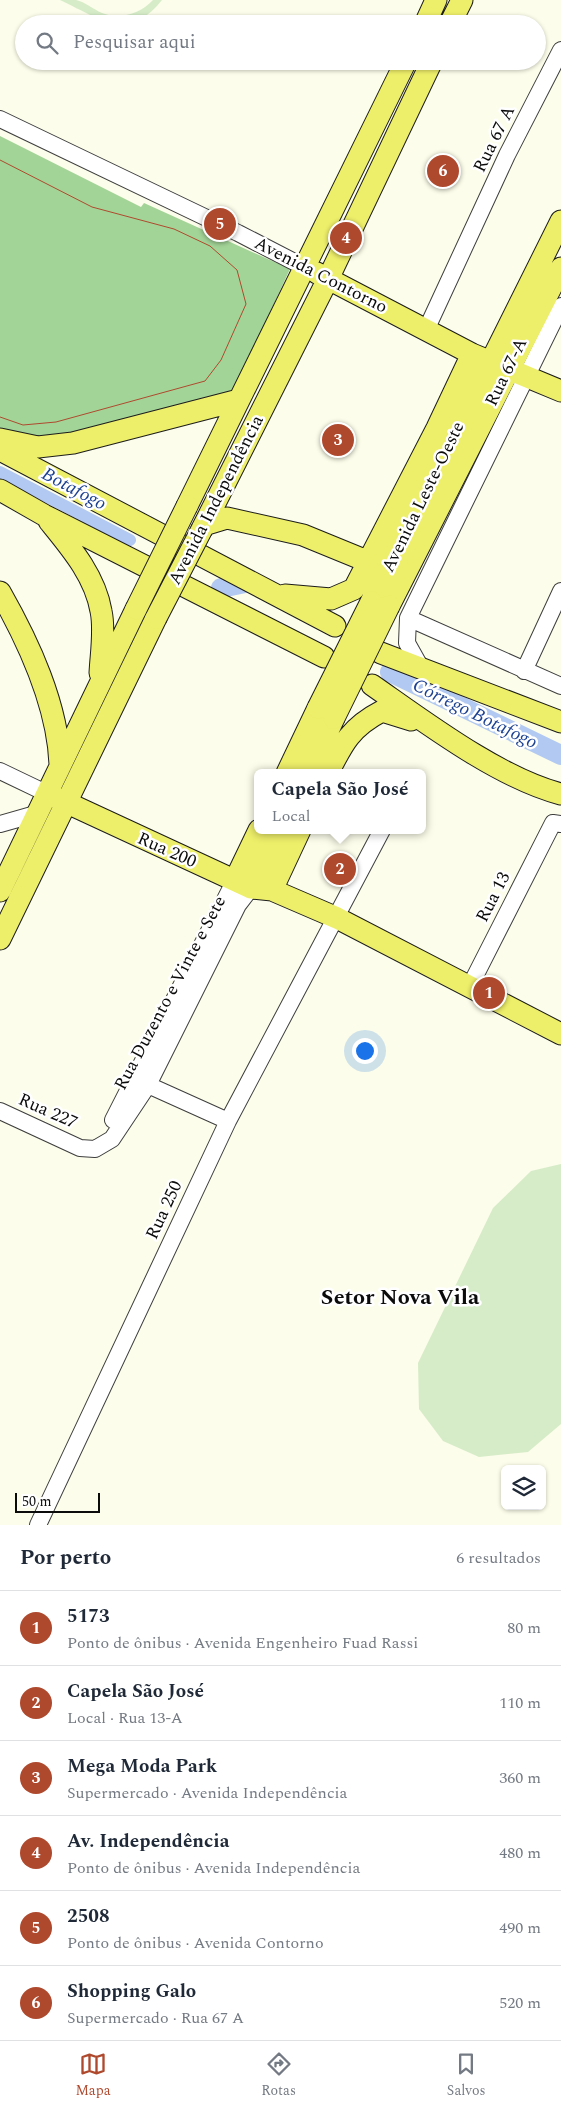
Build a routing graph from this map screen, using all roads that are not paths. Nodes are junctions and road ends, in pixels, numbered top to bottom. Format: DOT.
graph roads {
  1 [pos="436,0"];
  2 [pos="462,0"];
  3 [pos="429,15"];
  4 [pos="454,15"];
  5 [pos="561,50"];
  6 [pos="402,70"];
  7 [pos="428,70"];
  8 [pos="0,119"];
  9 [pos="561,222"];
  10 [pos="306,268"];
  11 [pos="561,268"];
  12 [pos="328,278"];
  13 [pos="561,306"];
  14 [pos="426,328"];
  15 [pos="537,334"];
  16 [pos="472,354"];
  17 [pos="509,369"];
  18 [pos="561,391"];
  19 [pos="239,400"];
  20 [pos="467,409"];
  21 [pos="437,428"];
  22 [pos="0,439"];
  23 [pos="0,450"];
  24 [pos="0,490"];
  25 [pos="44,515"];
  26 [pos="203,527"];
  27 [pos="370,562"];
  28 [pos="561,591"];
  29 [pos="0,592"];
  30 [pos="275,594"];
  31 [pos="380,604"];
  32 [pos="0,608"];
  33 [pos="408,618"];
  34 [pos="335,626"];
  35 [pos="381,653"];
  36 [pos="324,657"];
  37 [pos="421,668"];
  38 [pos="524,671"];
  39 [pos="100,682"];
  40 [pos="372,685"];
  41 [pos="561,686"];
  42 [pos="326,713"];
  43 [pos="81,720"];
  44 [pos="55,722"];
  45 [pos="561,722"];
  46 [pos="434,727"];
  47 [pos="60,768"];
  48 [pos="290,769"];
  49 [pos="310,769"];
  50 [pos="330,769"];
  51 [pos="0,771"];
  52 [pos="561,794"];
  53 [pos="51,804"];
  54 [pos="0,824"];
  55 [pos="557,824"];
  56 [pos="258,834"];
  57 [pos="277,834"];
  58 [pos="298,834"];
  59 [pos="380,834"];
  60 [pos="277,881"];
  61 [pos="243,884"];
  62 [pos="0,891"];
  63 [pos="337,918"];
  64 [pos="0,938"];
  65 [pos="469,988"];
  66 [pos="561,1034"];
  67 [pos="148,1085"];
  68 [pos="0,1111"];
  69 [pos="113,1120"];
  70 [pos="228,1121"];
  71 [pos="80,1148"];
  72 [pos="38,1525"];
  1 -- 3 [label="main road"];
  2 -- 4 [label="main road"];
  5 -- 14 [label="street, Rua 67 A"];
  6 -- 10 [label="main road, Avenida Independência"];
  7 -- 12 [label="main road, Avenida Independência"];
  8 -- 10 [label="street, Avenida Contorno"];
  9 -- 17 [label="main road, Avenida Leste-Oeste"];
  10 -- 12 [label="main road, Avenida Contorno"];
  10 -- 19 [label="main road, Avenida Independência"];
  11 -- 15 [label="main road, Avenida Leste-Oeste"];
  12 -- 14 [label="main road, Avenida Contorno"];
  12 -- 26 [label="main road, Avenida Independência"];
  13 -- 15 [label="street, Rua 67-A"];
  14 -- 16 [label="main road, Avenida Contorno"];
  15 -- 17 [label="main road, Avenida Leste-Oeste"];
  16 -- 17 [label="main road, Avenida Contorno"];
  16 -- 21 [label="main road"];
  17 -- 18 [label="main road, Avenida Contorno"];
  17 -- 20 [label="main road, Avenida Leste-Oeste"];
  17 -- 31 [label="main road, Avenida Leste-Oeste"];
  17 -- 33 [label="street, Rua 67-A"];
  19 -- 22 [label="main road"];
  19 -- 39 [label="main road, Avenida Independência, bridge"];
  20 -- 21 [label="main road"];
  20 -- 31 [label="main road, Avenida Leste-Oeste"];
  21 -- 27 [label="main road"];
  23 -- 30 [label="main road"];
  24 -- 25 [label="main road"];
  25 -- 36 [label="main road"];
  25 -- 39 [label="main road"];
  26 -- 27 [label="main road"];
  26 -- 53 [label="main road, Avenida Independência, bridge"];
  27 -- 30 [label="main road"];
  28 -- 38 [label="street"];
  29 -- 44 [label="main road"];
  30 -- 34 [label="main road"];
  31 -- 42 [label="main road, Avenida Leste-Oeste, bridge"];
  32 -- 53 [label="main road"];
  33 -- 37 [label="street"];
  33 -- 38 [label="street"];
  35 -- 37 [label="main road"];
  37 -- 45 [label="main road"];
  38 -- 41 [label="street"];
  39 -- 43 [label="main road, Avenida Independência"];
  40 -- 46 [label="main road"];
  42 -- 48 [label="main road, Avenida Leste-Oeste"];
  42 -- 49 [label="main road, Avenida Leste-Oeste"];
  43 -- 44 [label="main road"];
  43 -- 47 [label="main road, Avenida Independência"];
  44 -- 47 [label="main road"];
  46 -- 50 [label="main road"];
  46 -- 52 [label="main road"];
  47 -- 53 [label="main road"];
  51 -- 53 [label="street, Rua 200"];
  53 -- 54 [label="street"];
  53 -- 61 [label="main road, Rua 200"];
  53 -- 62 [label="main road, Avenida Independência"];
  53 -- 64 [label="main road, Avenida Independência"];
  55 -- 65 [label="street, Rua 13"];
  56 -- 61 [label="main road"];
  57 -- 61 [label="main road"];
  58 -- 60 [label="main road"];
  59 -- 63 [label="street, Rua 250"];
  60 -- 61 [label="main road, Rua 200"];
  60 -- 63 [label="main road, Rua 200"];
  61 -- 67 [label="street, Rua Duzento e Vinte e Sete"];
  61 -- 69 [label="street, Rua Duzento e Vinte e Sete"];
  63 -- 65 [label="main road, Rua 200"];
  63 -- 70 [label="street, Rua 250"];
  65 -- 66 [label="main road, Rua 200"];
  67 -- 70 [label="street"];
  67 -- 71 [label="street, Rua Duzento e Vinte e Sete"];
  68 -- 71 [label="street, Rua 227"];
  70 -- 72 [label="street, Rua 250"];
}
